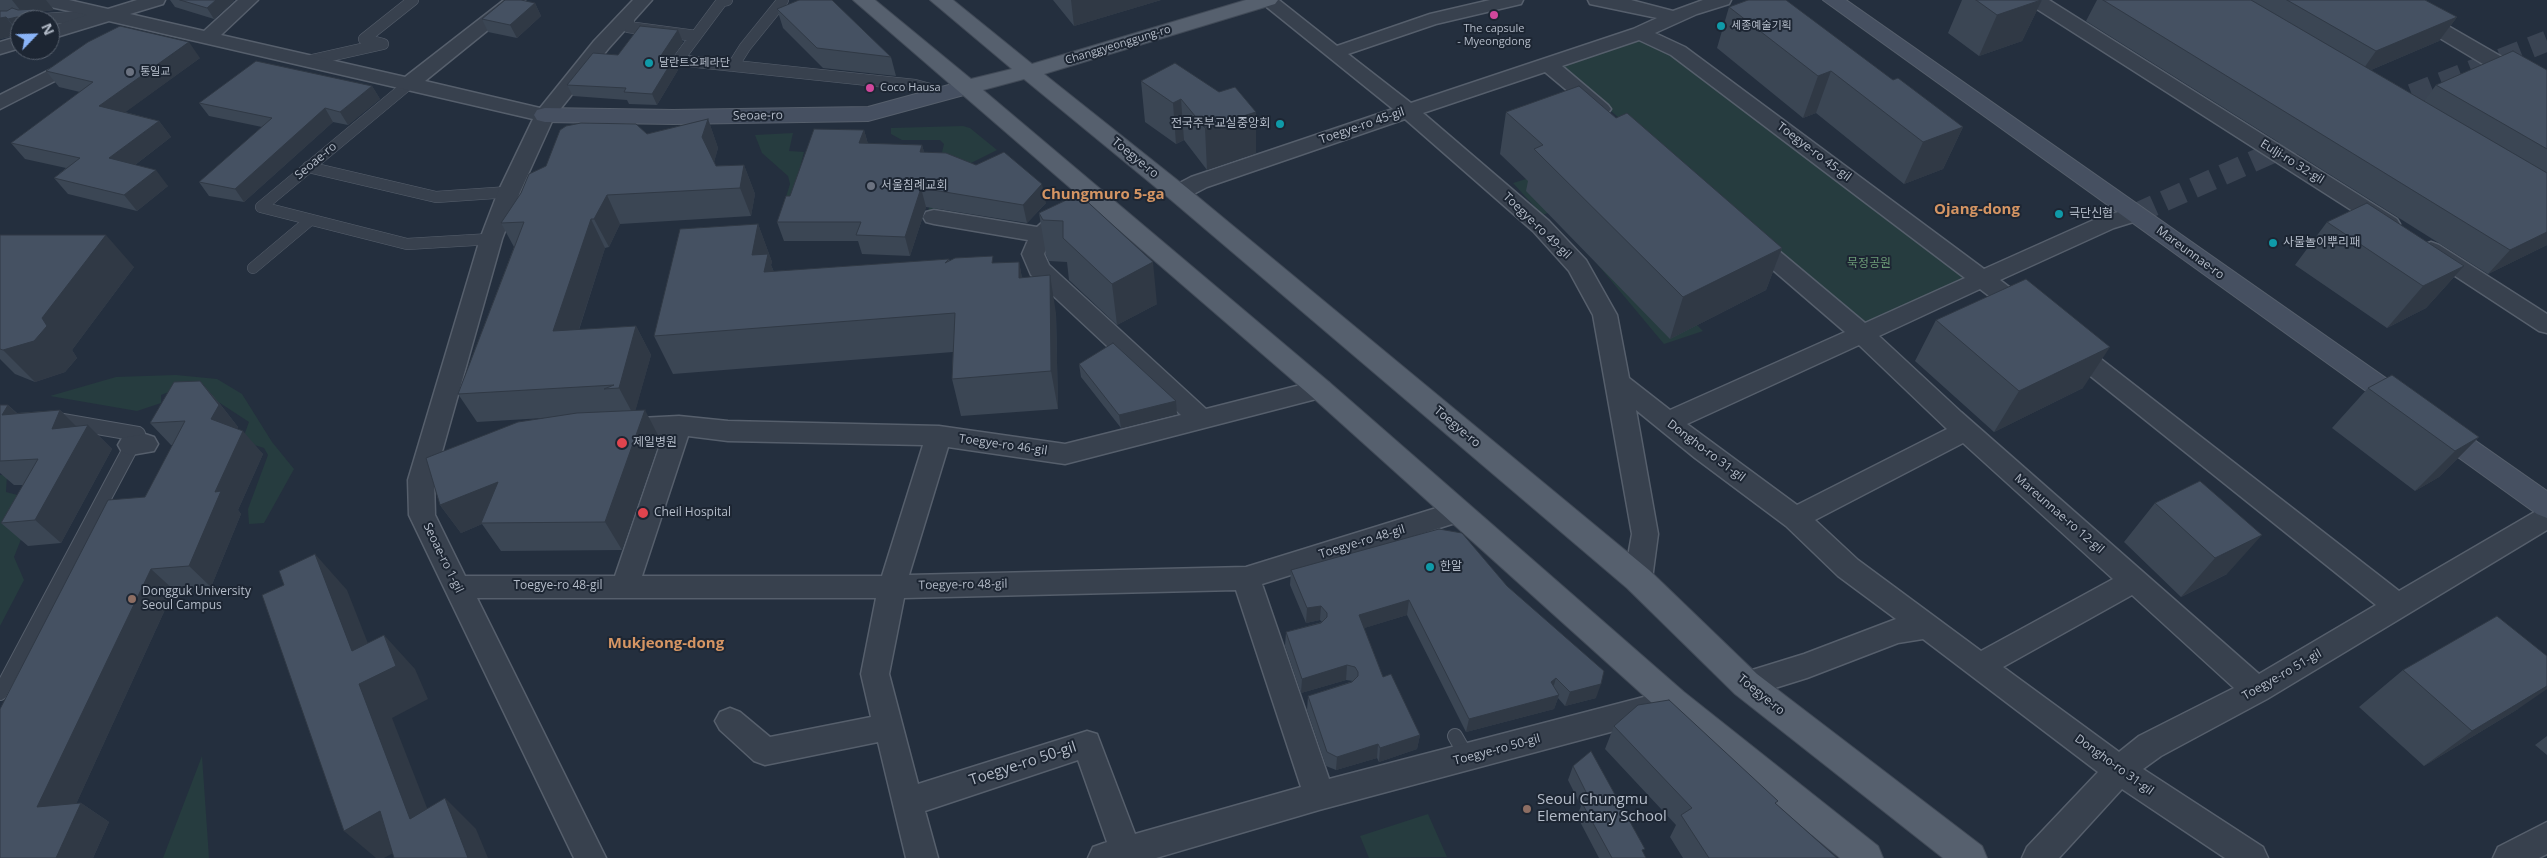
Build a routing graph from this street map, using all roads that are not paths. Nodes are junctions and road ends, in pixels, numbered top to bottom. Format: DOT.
graph roads {
  1 [pos="44,0"];
  2 [pos="156,0"];
  3 [pos="249,0"];
  4 [pos="413,0"];
  5 [pos="516,0"];
  6 [pos="643,0"];
  7 [pos="727,0"];
  8 [pos="783,0"];
  9 [pos="863,0"];
  10 [pos="940,0"];
  11 [pos="1268,0"];
  12 [pos="1514,0"];
  13 [pos="1597,0"];
  14 [pos="1722,0"];
  15 [pos="1833,0"];
  16 [pos="2036,0"];
  17 [pos="2390,0"];
  18 [pos="111,7"];
  19 [pos="60,15"];
  20 [pos="628,15"];
  21 [pos="1674,17"];
  22 [pos="149,23"];
  23 [pos="60,29"];
  24 [pos="1640,33"];
  25 [pos="209,36"];
  26 [pos="696,36"];
  27 [pos="123,37"];
  28 [pos="96,51"];
  29 [pos="1334,53"];
  30 [pos="312,60"];
  31 [pos="1548,64"];
  32 [pos="733,66"];
  33 [pos="1027,72"];
  34 [pos="410,83"];
  35 [pos="956,90"];
  36 [pos="2547,91"];
  37 [pos="0,103"];
  38 [pos="1408,110"];
  39 [pos="545,115"];
  40 [pos="1614,121"];
  41 [pos="308,167"];
  42 [pos="509,192"];
  43 [pos="1178,193"];
  44 [pos="1094,194"];
  45 [pos="2135,214"];
  46 [pos="934,217"];
  47 [pos="309,221"];
  48 [pos="1739,228"];
  49 [pos="1041,235"];
  50 [pos="491,239"];
  51 [pos="253,268"];
  52 [pos="1985,279"];
  53 [pos="2547,324"];
  54 [pos="1864,335"];
  55 [pos="1618,382"];
  56 [pos="1320,389"];
  57 [pos="39,417"];
  58 [pos="1201,419"];
  59 [pos="1667,422"];
  60 [pos="679,426"];
  61 [pos="601,430"];
  62 [pos="1965,431"];
  63 [pos="939,436"];
  64 [pos="456,450"];
  65 [pos="427,454"];
  66 [pos="2547,506"];
  67 [pos="1459,512"];
  68 [pos="2547,517"];
  69 [pos="1795,518"];
  70 [pos="1246,578"];
  71 [pos="1638,579"];
  72 [pos="2135,580"];
  73 [pos="625,586"];
  74 [pos="892,586"];
  75 [pos="456,587"];
  76 [pos="2398,606"];
  77 [pos="1926,627"];
  78 [pos="1980,666"];
  79 [pos="1746,684"];
  80 [pos="2257,690"];
  81 [pos="0,693"];
  82 [pos="1673,702"];
  83 [pos="730,721"];
  84 [pos="889,727"];
  85 [pos="2120,770"];
  86 [pos="1319,796"];
  87 [pos="908,802"];
  88 [pos="2547,837"];
  89 [pos="1115,855"];
  90 [pos="590,858"];
  91 [pos="922,858"];
  92 [pos="1866,858"];
  93 [pos="1970,858"];
  94 [pos="2038,858"];
  95 [pos="2252,858"];
  96 [pos="2510,858"];
  1 -- 18 [label="street, Seoae-ro"];
  2 -- 18 [label="street"];
  3 -- 25 [label="street"];
  4 -- 30 [label="lane, Seoae-ro"];
  5 -- 34 [label="street, Seoae-ro"];
  6 -- 20 [label="street"];
  7 -- 26 [label="lane"];
  8 -- 32 [label="lane"];
  9 -- 35 [label="main road"];
  10 -- 33 [label="main road, Toegye-ro"];
  11 -- 29 [label="street, Toegye-ro 49-gil"];
  11 -- 33 [label="main road, Changgyeonggung-ro"];
  12 -- 29 [label="street"];
  13 -- 21 [label="street"];
  14 -- 21 [label="street, Toegye-ro 45-gil"];
  15 -- 45 [label="main road, Mareunnae-ro"];
  16 -- 53 [label="street, Eulji-ro 32-gil"];
  17 -- 36 [label="street"];
  18 -- 19 [label="lane"];
  18 -- 22 [label="street, Seoae-ro"];
  18 -- 23 [label="street"];
  20 -- 26 [label="lane"];
  20 -- 39 [label="street"];
  21 -- 24 [label="street, Toegye-ro 45-gil"];
  22 -- 25 [label="street, Seoae-ro"];
  22 -- 27 [label="street"];
  24 -- 31 [label="street, Toegye-ro 45-gil"];
  24 -- 52 [label="street, Toegye-ro 45-gil"];
  25 -- 30 [label="street, Seoae-ro"];
  26 -- 32 [label="lane"];
  28 -- 37 [label="street"];
  29 -- 38 [label="street, Toegye-ro 49-gil"];
  30 -- 34 [label="street, Seoae-ro"];
  31 -- 38 [label="street, Toegye-ro 45-gil"];
  31 -- 40 [label="street"];
  32 -- 35 [label="lane"];
  33 -- 35 [label="main road, Changgyeonggung-ro"];
  33 -- 43 [label="main road, Toegye-ro"];
  34 -- 39 [label="street, Seoae-ro"];
  34 -- 41 [label="lane, Seoae-ro"];
  35 -- 39 [label="main road, Seoae-ro"];
  35 -- 44 [label="main road"];
  38 -- 43 [label="street, Toegye-ro 45-gil"];
  38 -- 55 [label="street, Toegye-ro 49-gil"];
  39 -- 42 [label="street, Seoae-ro 1-gil"];
  41 -- 42 [label="lane"];
  41 -- 47 [label="lane, Seoae-ro"];
  42 -- 50 [label="street, Seoae-ro 1-gil"];
  43 -- 71 [label="main road, Toegye-ro"];
  44 -- 49 [label="street"];
  44 -- 56 [label="main road"];
  45 -- 52 [label="street"];
  45 -- 66 [label="main road, Mareunnae-ro"];
  46 -- 49 [label="street"];
  47 -- 50 [label="lane"];
  47 -- 51 [label="lane"];
  48 -- 54 [label="street"];
  49 -- 58 [label="street"];
  50 -- 65 [label="street, Seoae-ro 1-gil"];
  52 -- 54 [label="street"];
  52 -- 76 [label="street"];
  54 -- 59 [label="street"];
  54 -- 62 [label="street, Mareunnae-ro 12-gil"];
  55 -- 59 [label="street, Dongho-ro 31-gil"];
  55 -- 71 [label="street, Toegye-ro 49-gil"];
  56 -- 58 [label="street, Toegye-ro 46-gil"];
  56 -- 67 [label="main road"];
  57 -- 81 [label="lane"];
  58 -- 63 [label="street, Toegye-ro 46-gil"];
  59 -- 69 [label="street, Dongho-ro 31-gil"];
  60 -- 61 [label="street, Toegye-ro 46-gil"];
  60 -- 63 [label="street, Toegye-ro 46-gil"];
  60 -- 73 [label="street"];
  62 -- 69 [label="street"];
  62 -- 72 [label="street, Mareunnae-ro 12-gil"];
  63 -- 74 [label="street"];
  64 -- 65 [label="street"];
  65 -- 75 [label="street, Seoae-ro 1-gil"];
  67 -- 70 [label="street, Toegye-ro 48-gil"];
  67 -- 82 [label="main road"];
  68 -- 76 [label="street, Toegye-ro 51-gil"];
  69 -- 77 [label="street, Dongho-ro 31-gil"];
  70 -- 74 [label="street, Toegye-ro 48-gil"];
  70 -- 86 [label="street"];
  71 -- 79 [label="main road, Toegye-ro"];
  72 -- 78 [label="street"];
  72 -- 80 [label="street, Mareunnae-ro 12-gil"];
  73 -- 74 [label="street, Toegye-ro 48-gil"];
  73 -- 75 [label="street, Toegye-ro 48-gil"];
  74 -- 84 [label="street"];
  75 -- 90 [label="street, Seoae-ro 1-gil"];
  76 -- 80 [label="street, Toegye-ro 51-gil"];
  77 -- 78 [label="street, Dongho-ro 31-gil"];
  77 -- 79 [label="street"];
  78 -- 85 [label="street, Dongho-ro 31-gil"];
  79 -- 93 [label="main road, Toegye-ro"];
  80 -- 85 [label="street, Toegye-ro 51-gil"];
  82 -- 86 [label="street, Toegye-ro 50-gil"];
  82 -- 92 [label="main road"];
  83 -- 84 [label="street"];
  84 -- 87 [label="street"];
  85 -- 94 [label="street, Toegye-ro 51-gil"];
  85 -- 95 [label="street, Dongho-ro 31-gil"];
  86 -- 89 [label="street, Toegye-ro 50-gil"];
  87 -- 89 [label="street, Toegye-ro 50-gil"];
  87 -- 91 [label="street"];
  88 -- 96 [label="street"];
}
